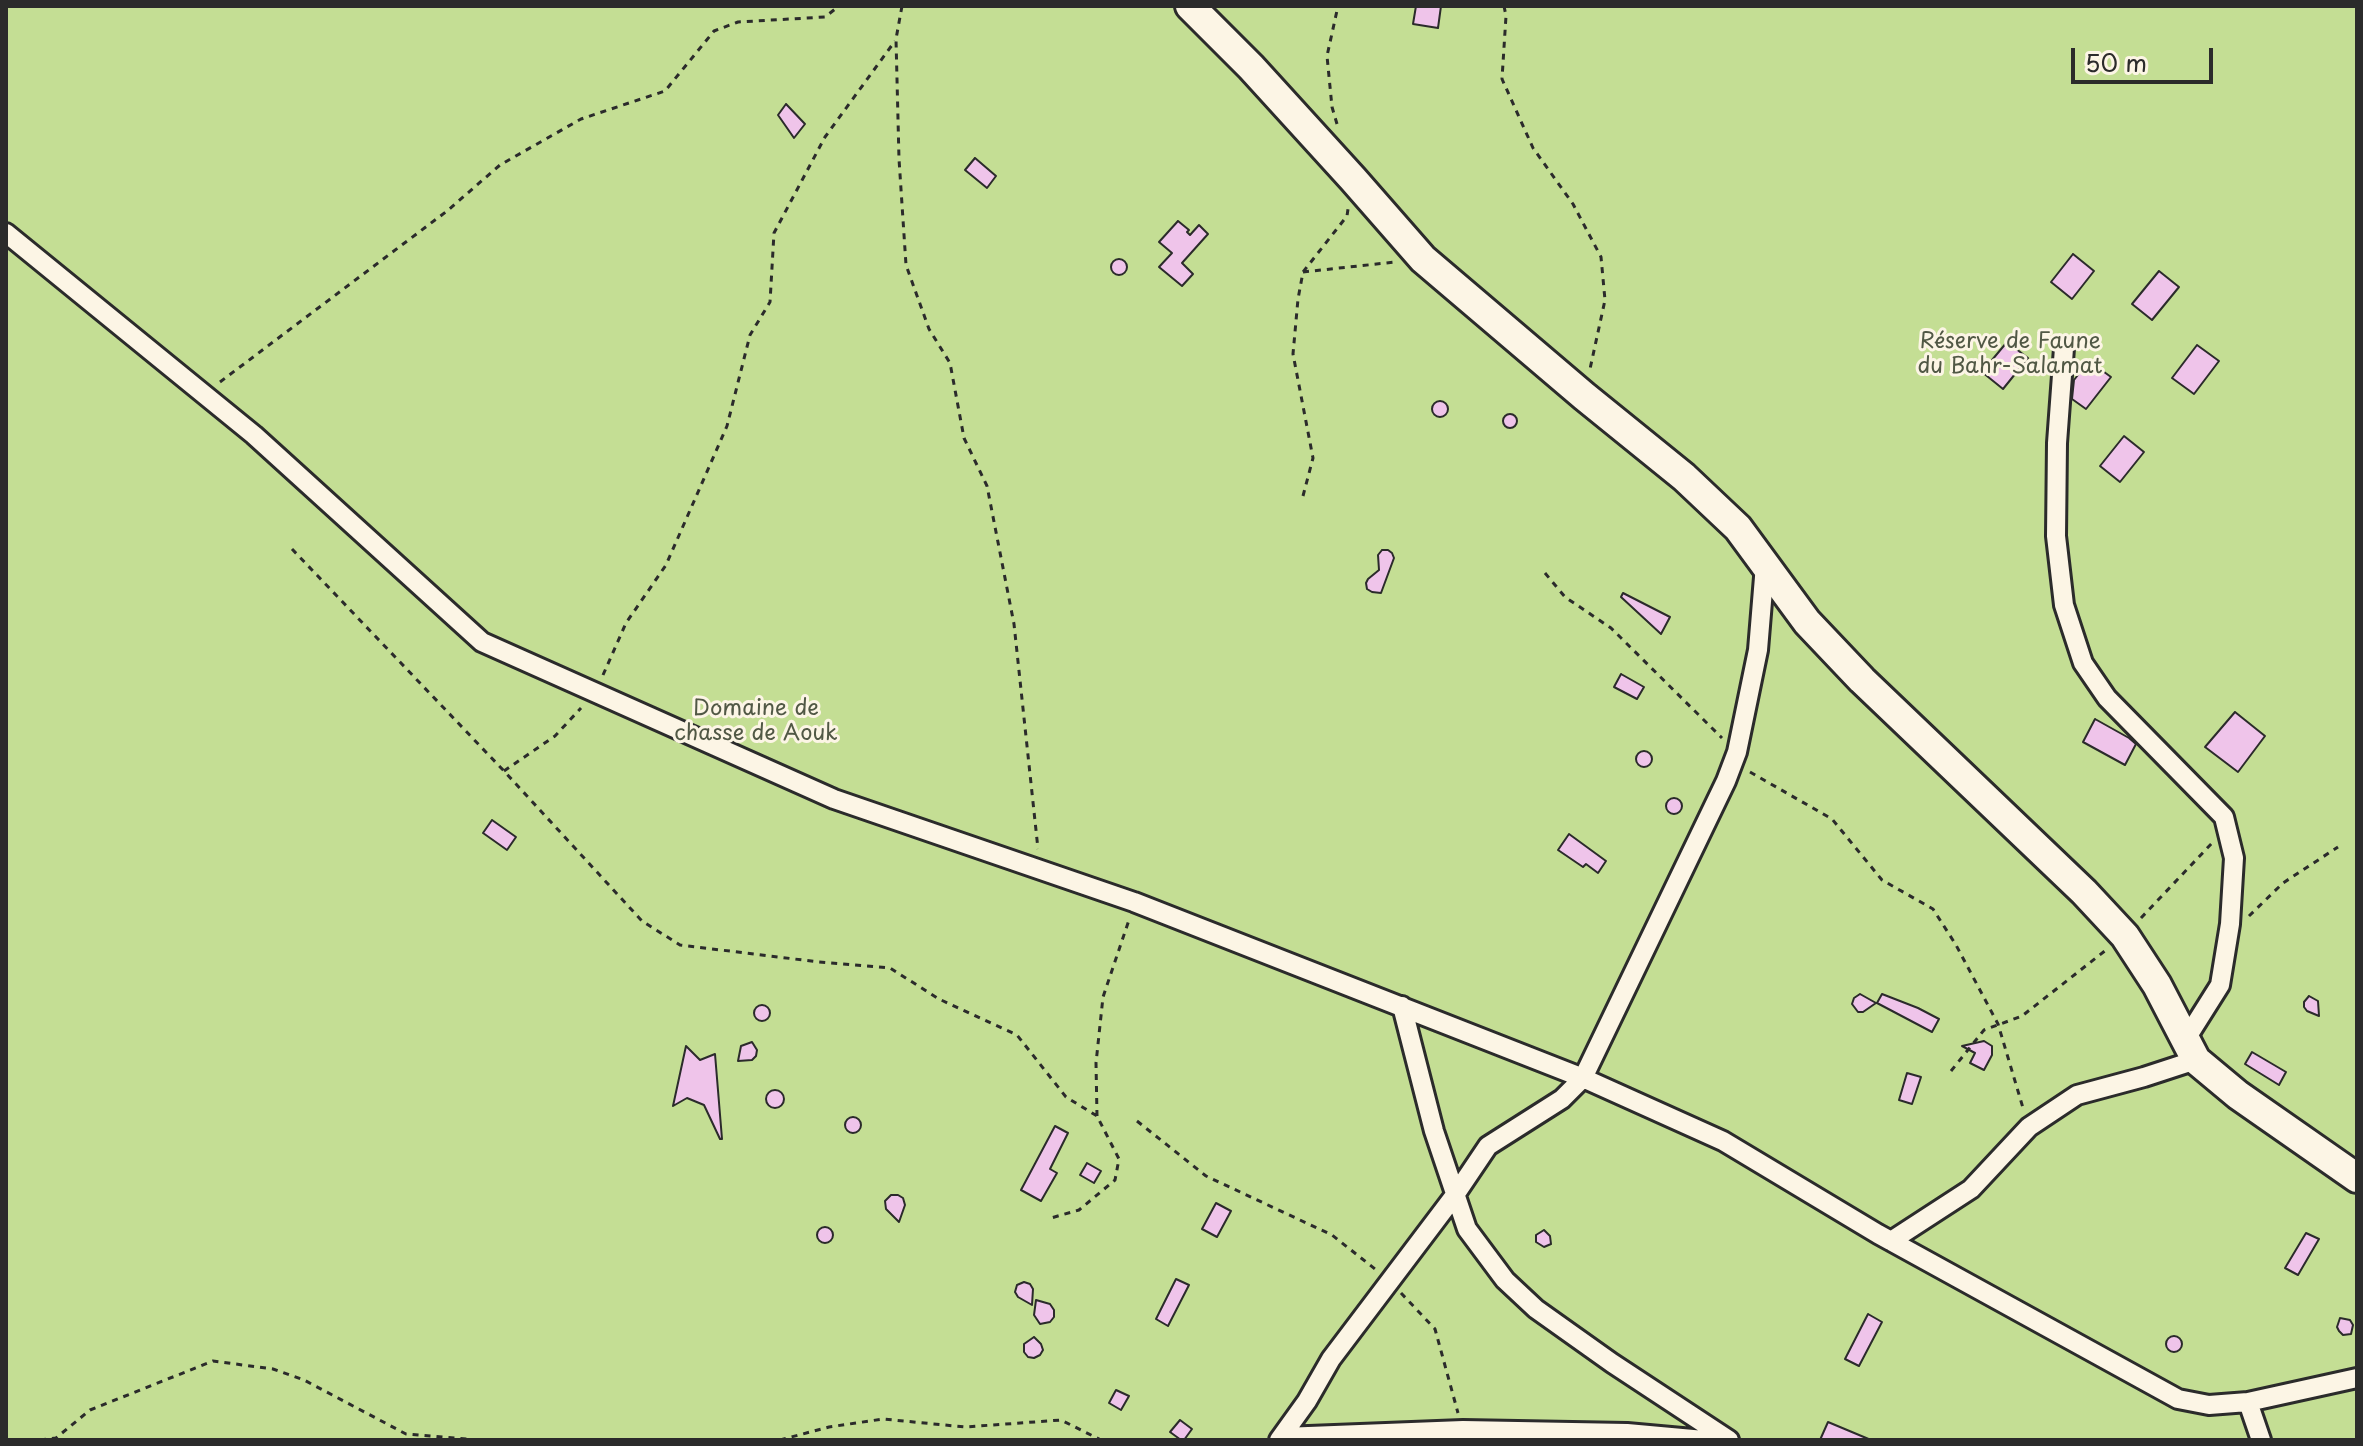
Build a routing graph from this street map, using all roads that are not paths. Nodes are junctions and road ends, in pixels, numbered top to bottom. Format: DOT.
graph roads {
  1 [pos="1190,6"];
  2 [pos="6,233"];
  3 [pos="2064,348"];
  4 [pos="1765,565"];
  5 [pos="1402,1006"];
  6 [pos="2191,1049"];
  7 [pos="1583,1078"];
  8 [pos="2357,1178"];
  9 [pos="1455,1195"];
  10 [pos="1891,1241"];
  11 [pos="2357,1378"];
  12 [pos="2248,1402"];
  13 [pos="1281,1439"];
  14 [pos="1704,1440"];
  15 [pos="1729,1440"];
  16 [pos="2261,1440"];
  1 -- 4 [label="main road"];
  2 -- 5 [label="street"];
  3 -- 6 [label="street"];
  4 -- 6 [label="main road"];
  4 -- 7 [label="street"];
  5 -- 7 [label="street"];
  5 -- 9 [label="street"];
  6 -- 8 [label="main road"];
  6 -- 10 [label="street"];
  7 -- 9 [label="street"];
  7 -- 10 [label="street"];
  9 -- 13 [label="street"];
  9 -- 15 [label="street"];
  10 -- 12 [label="street"];
  11 -- 12 [label="street"];
  12 -- 16 [label="street"];
  13 -- 14 [label="street"];
}
